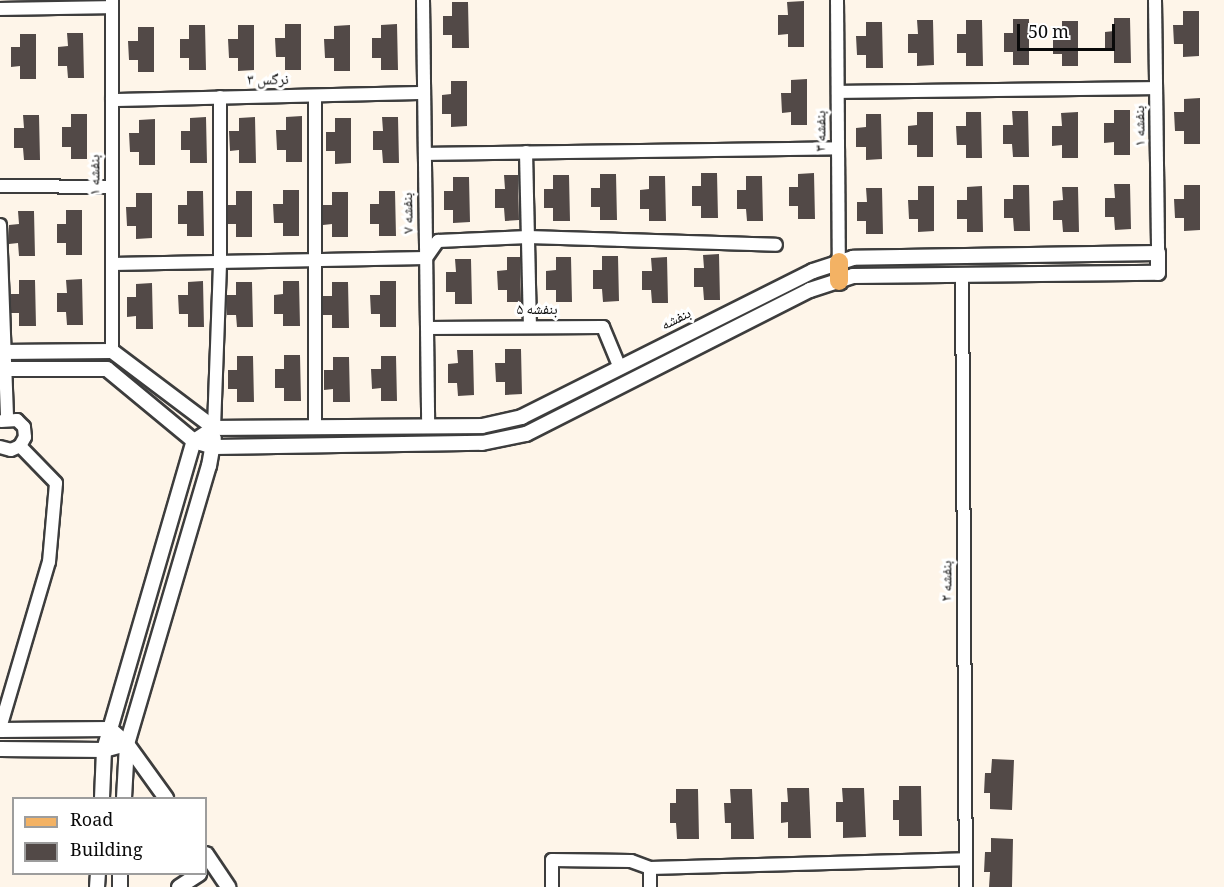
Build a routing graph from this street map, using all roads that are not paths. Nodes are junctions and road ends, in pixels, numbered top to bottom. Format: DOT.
graph roads {
  1 [pos="423,0"];
  2 [pos="837,0"];
  3 [pos="1155,0"];
  4 [pos="112,3"];
  5 [pos="0,9"];
  6 [pos="1156,88"];
  7 [pos="837,92"];
  8 [pos="424,93"];
  9 [pos="315,96"];
  10 [pos="220,98"];
  11 [pos="112,100"];
  12 [pos="838,148"];
  13 [pos="526,152"];
  14 [pos="425,154"];
  15 [pos="0,186"];
  16 [pos="112,187"];
  17 [pos="0,225"];
  18 [pos="528,237"];
  19 [pos="777,244"];
  20 [pos="1158,253"];
  21 [pos="426,258"];
  22 [pos="314,261"];
  23 [pos="220,262"];
  24 [pos="112,264"];
  25 [pos="839,272"];
  26 [pos="962,275"];
  27 [pos="530,327"];
  28 [pos="426,328"];
  29 [pos="112,351"];
  30 [pos="2,352"];
  31 [pos="620,368"];
  32 [pos="3,369"];
  33 [pos="107,369"];
  34 [pos="4,420"];
  35 [pos="428,426"];
  36 [pos="315,427"];
  37 [pos="213,428"];
  38 [pos="194,441"];
  39 [pos="20,446"];
  40 [pos="214,447"];
  41 [pos="0,449"];
  42 [pos="153,584"];
  43 [pos="173,589"];
  44 [pos="0,729"];
  45 [pos="110,729"];
  46 [pos="127,744"];
  47 [pos="0,749"];
  48 [pos="104,750"];
  49 [pos="102,797"];
  50 [pos="124,797"];
  51 [pos="165,797"];
  52 [pos="965,859"];
  53 [pos="208,862"];
  54 [pos="650,867"];
  55 [pos="196,875"];
  56 [pos="179,887"];
  57 [pos="228,887"];
  58 [pos="552,887"];
  59 [pos="650,887"];
  60 [pos="966,887"];
  1 -- 8 [label="street, بنفشه ۷"];
  2 -- 7 [label="street, بنفشه ۳"];
  3 -- 6 [label="street, بنفشه ۱"];
  4 -- 5 [label="street"];
  4 -- 11 [label="street, بنفشه ۱"];
  6 -- 7 [label="street"];
  6 -- 20 [label="street, بنفشه ۱"];
  7 -- 12 [label="street, بنفشه ۳"];
  8 -- 9 [label="street, نرگس ۳"];
  8 -- 14 [label="street, بنفشه ۷"];
  9 -- 10 [label="street, نرگس ۳"];
  9 -- 22 [label="street"];
  10 -- 11 [label="street, نرگس ۳"];
  10 -- 23 [label="street"];
  11 -- 16 [label="street, بنفشه ۱"];
  12 -- 13 [label="street"];
  12 -- 25 [label="street, بنفشه ۳"];
  13 -- 14 [label="street"];
  13 -- 18 [label="street"];
  14 -- 21 [label="street, بنفشه ۷"];
  15 -- 16 [label="street"];
  16 -- 24 [label="street, بنفشه ۱"];
  17 -- 30 [label="street"];
  18 -- 19 [label="street"];
  18 -- 21 [label="street"];
  18 -- 27 [label="street"];
  20 -- 25 [label="street, بنفشه"];
  20 -- 26 [label="street, بنفشه"];
  21 -- 22 [label="street"];
  21 -- 28 [label="street, بنفشه ۷"];
  22 -- 23 [label="street"];
  22 -- 36 [label="street"];
  23 -- 24 [label="street"];
  23 -- 37 [label="street"];
  24 -- 29 [label="street, بنفشه ۱"];
  25 -- 26 [label="street, بنفشه"];
  25 -- 31 [label="street, بنفشه"];
  25 -- 40 [label="street, بنفشه"];
  26 -- 52 [label="street, بنفشه ۲"];
  27 -- 28 [label="street, بنفشه ۵"];
  27 -- 31 [label="street, بنفشه ۵"];
  28 -- 35 [label="street, بنفشه ۷"];
  29 -- 30 [label="street"];
  29 -- 33 [label="street"];
  29 -- 37 [label="street"];
  30 -- 32 [label="street"];
  31 -- 35 [label="street, بنفشه"];
  32 -- 33 [label="street"];
  32 -- 34 [label="street"];
  33 -- 38 [label="street"];
  34 -- 39 [label="street"];
  35 -- 36 [label="street, بنفشه"];
  36 -- 37 [label="street, بنفشه"];
  37 -- 38 [label="street"];
  37 -- 40 [label="street"];
  38 -- 40 [label="street, بنفشه"];
  38 -- 42 [label="street"];
  39 -- 41 [label="street"];
  39 -- 44 [label="street"];
  40 -- 43 [label="street"];
  42 -- 43 [label="street"];
  42 -- 45 [label="street"];
  43 -- 46 [label="street"];
  44 -- 45 [label="street"];
  45 -- 46 [label="street"];
  45 -- 48 [label="street"];
  46 -- 48 [label="street"];
  46 -- 50 [label="street"];
  46 -- 51 [label="street"];
  47 -- 48 [label="street"];
  48 -- 49 [label="street"];
  52 -- 54 [label="street"];
  52 -- 60 [label="street, بنفشه ۲"];
  53 -- 57 [label="street"];
  54 -- 58 [label="street"];
  54 -- 59 [label="street"];
  55 -- 56 [label="street"];
}
